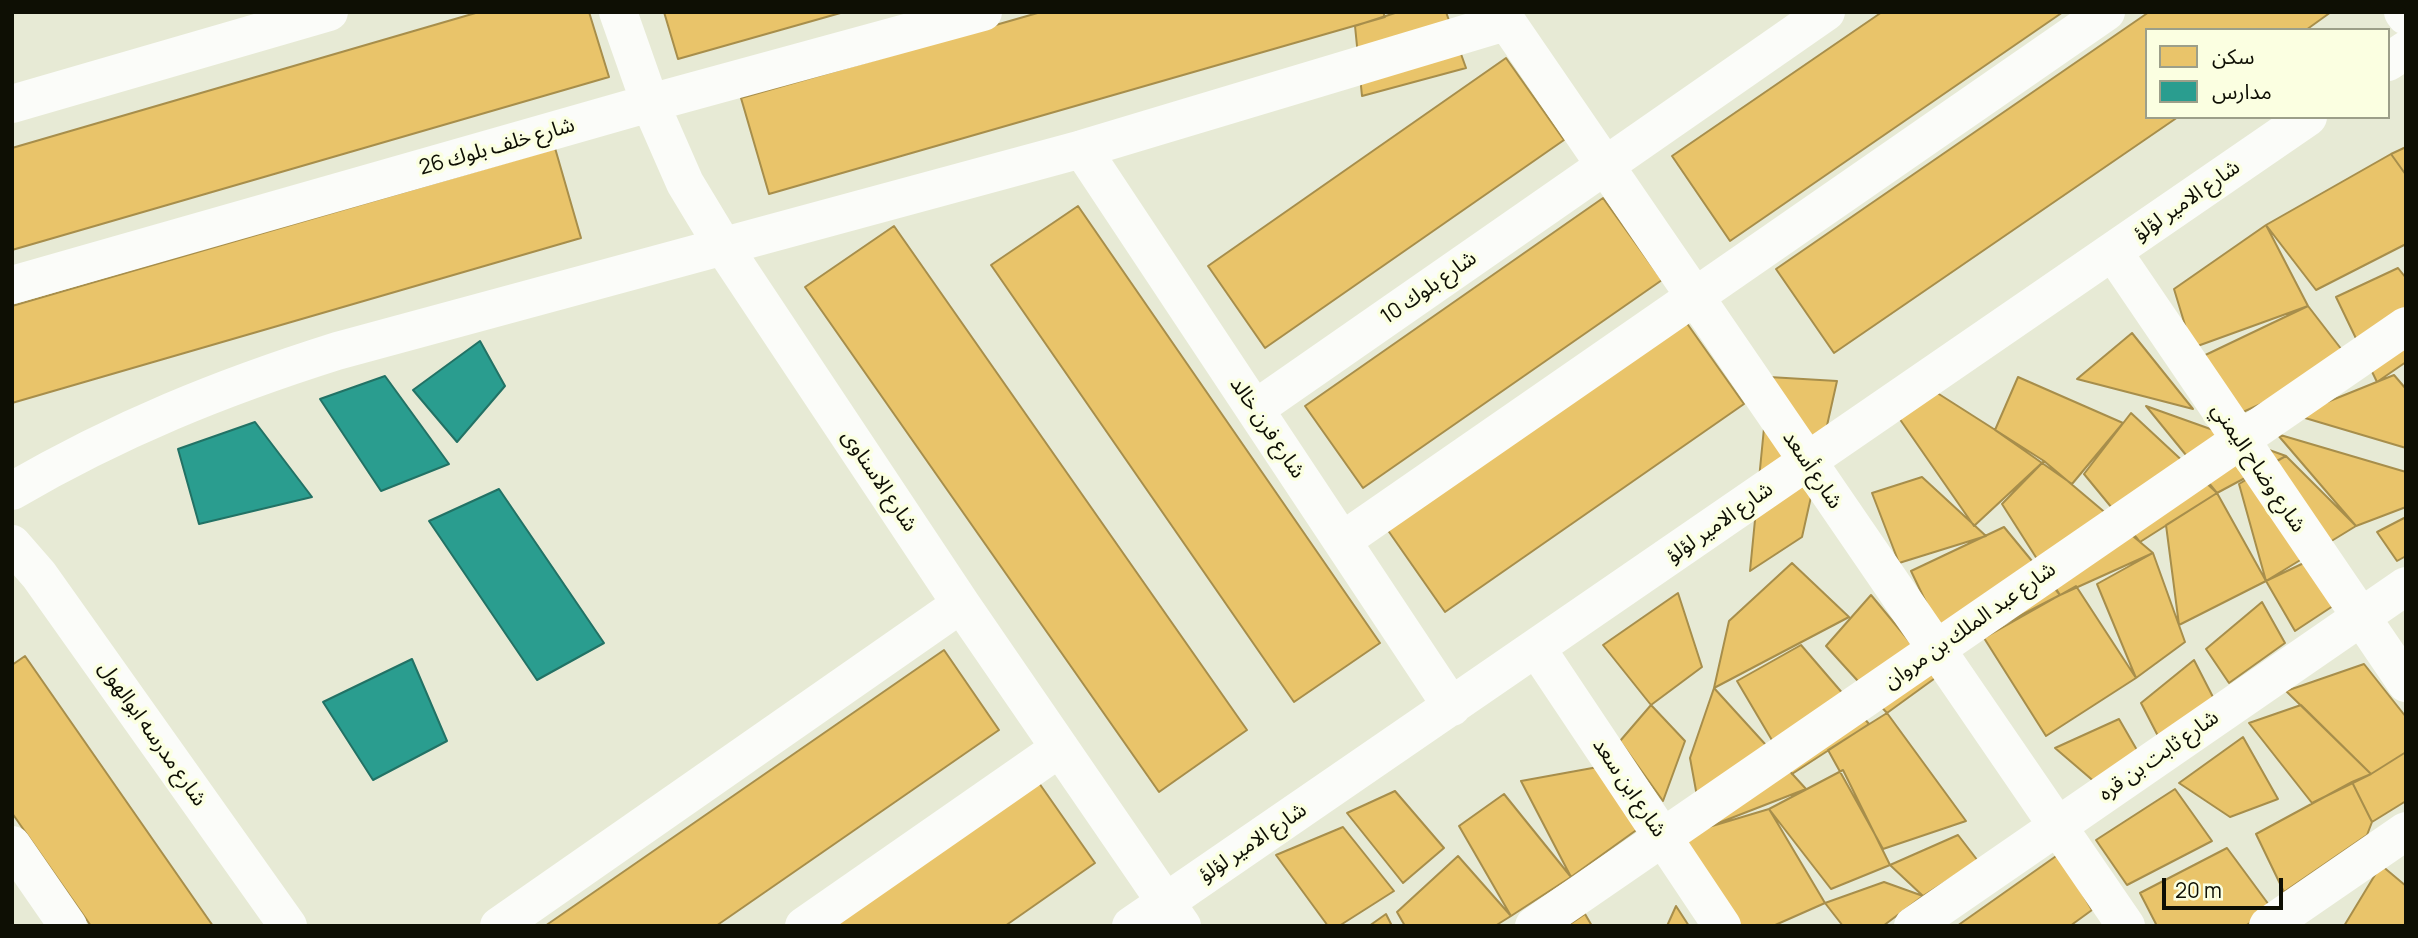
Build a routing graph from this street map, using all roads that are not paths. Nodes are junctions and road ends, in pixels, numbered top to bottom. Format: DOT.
graph roads {
  1 [pos="329,12"];
  2 [pos="618,12"];
  3 [pos="983,12"];
  4 [pos="1826,12"];
  5 [pos="2106,12"];
  6 [pos="1503,17"];
  7 [pos="2406,50"];
  8 [pos="2390,61"];
  9 [pos="650,103"];
  10 [pos="12,104"];
  11 [pos="2305,119"];
  12 [pos="1082,149"];
  13 [pos="1604,167"];
  14 [pos="723,246"];
  15 [pos="2113,252"];
  16 [pos="12,285"];
  17 [pos="1695,298"];
  18 [pos="2406,326"];
  19 [pos="1255,409"];
  20 [pos="2239,441"];
  21 [pos="1807,463"];
  22 [pos="12,491"];
  23 [pos="1342,541"];
  24 [pos="12,544"];
  25 [pos="26,584"];
  26 [pos="2406,586"];
  27 [pos="961,604"];
  28 [pos="2360,617"];
  29 [pos="1537,649"];
  30 [pos="1936,649"];
  31 [pos="2406,683"];
  32 [pos="1452,707"];
  33 [pos="1060,748"];
  34 [pos="2057,826"];
  35 [pos="2406,831"];
  36 [pos="1662,837"];
  37 [pos="12,845"];
  38 [pos="1174,914"];
  39 [pos="68,926"];
  40 [pos="288,926"];
  41 [pos="499,926"];
  42 [pos="804,926"];
  43 [pos="1132,926"];
  44 [pos="1534,926"];
  45 [pos="1722,926"];
  46 [pos="1913,926"];
  47 [pos="2126,926"];
  48 [pos="2268,926"];
  1 -- 10 [label="street"];
  2 -- 9 [label="street, شارع الاسناوى"];
  3 -- 9 [label="street, شارع خلف بلوك 26"];
  4 -- 13 [label="street, شارع بلوك 10"];
  5 -- 17 [label="street"];
  6 -- 12 [label="street"];
  6 -- 13 [label="street, شارع أسعد"];
  7 -- 8 [label="street"];
  9 -- 14 [label="street, شارع الاسناوى"];
  9 -- 16 [label="street, شارع خلف بلوك 26"];
  11 -- 15 [label="street, شارع الامير لؤلؤ"];
  12 -- 14 [label="street"];
  12 -- 19 [label="street, شارع فرن خالد"];
  13 -- 17 [label="street, شارع أسعد"];
  13 -- 19 [label="street, شارع بلوك 10"];
  14 -- 22 [label="street"];
  14 -- 27 [label="street, شارع الاسناوى"];
  15 -- 20 [label="street, شارع وضاح اليمني"];
  15 -- 21 [label="street, شارع الامير لؤلؤ"];
  17 -- 21 [label="street, شارع أسعد"];
  17 -- 23 [label="street"];
  18 -- 20 [label="street, شارع عبد الملك بن مروان"];
  19 -- 23 [label="street, شارع فرن خالد"];
  20 -- 28 [label="street, شارع وضاح اليمني"];
  20 -- 30 [label="street, شارع عبد الملك بن مروان"];
  21 -- 29 [label="street, شارع الامير لؤلؤ"];
  21 -- 30 [label="street, شارع أسعد"];
  23 -- 32 [label="street, شارع فرن خالد"];
  24 -- 25 [label="street, شارع مدرسه ابوالهول"];
  25 -- 40 [label="street, شارع مدرسه ابوالهول"];
  26 -- 28 [label="street, شارع ثابت بن قره"];
  27 -- 33 [label="street, شارع الاسناوى"];
  27 -- 41 [label="street"];
  28 -- 31 [label="street, شارع وضاح اليمني"];
  28 -- 34 [label="street, شارع ثابت بن قره"];
  29 -- 32 [label="street, شارع الامير لؤلؤ"];
  29 -- 36 [label="street, شارع ابن سعد"];
  30 -- 34 [label="street, شارع أسعد"];
  30 -- 36 [label="street, شارع عبد الملك بن مروان"];
  32 -- 38 [label="street, شارع الامير لؤلؤ"];
  33 -- 38 [label="street, شارع الاسناوى"];
  33 -- 42 [label="street"];
  34 -- 46 [label="street, شارع ثابت بن قره"];
  34 -- 47 [label="street, شارع أسعد"];
  35 -- 48 [label="street"];
  36 -- 44 [label="street, شارع عبد الملك بن مروان"];
  36 -- 45 [label="street, شارع ابن سعد"];
  37 -- 39 [label="street"];
  38 -- 43 [label="street, شارع الامير لؤلؤ"];
}
